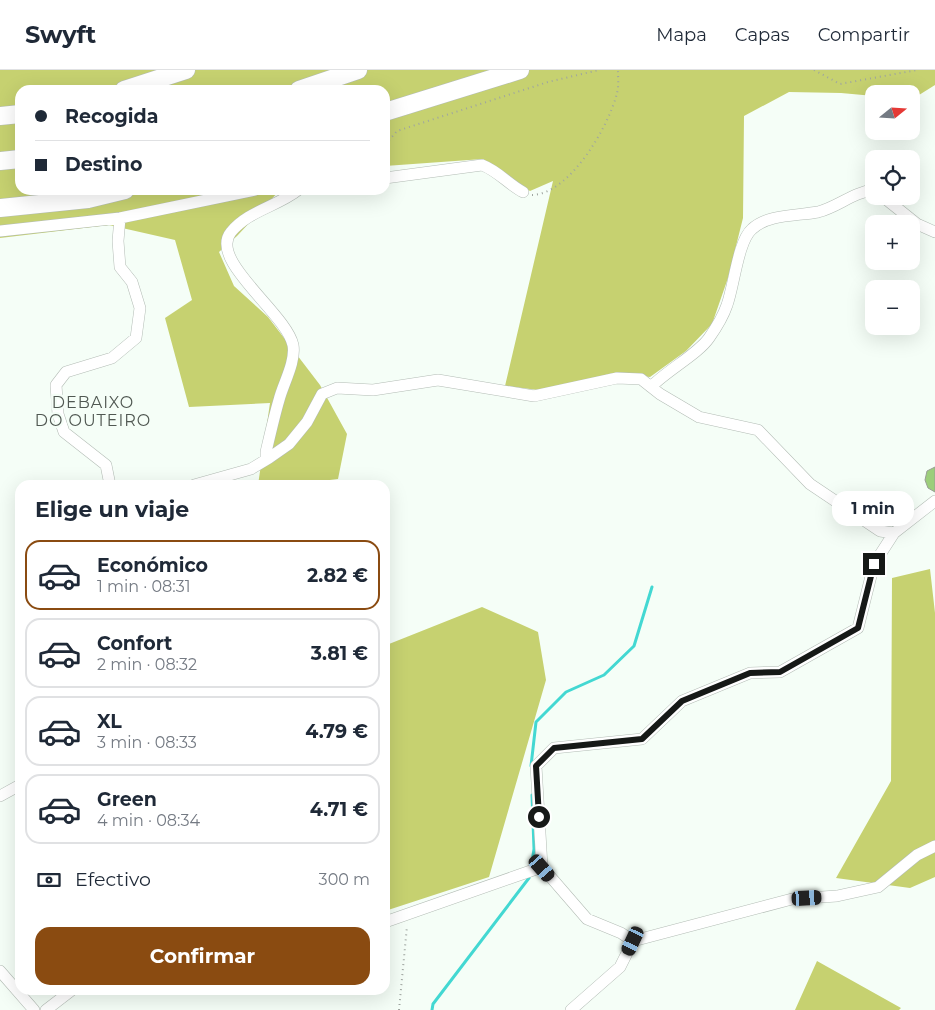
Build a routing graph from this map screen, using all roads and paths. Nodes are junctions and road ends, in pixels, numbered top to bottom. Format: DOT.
graph roads {
  1 [pos="186,70"];
  2 [pos="358,70"];
  3 [pos="520,70"];
  4 [pos="599,70"];
  5 [pos="618,70"];
  6 [pos="814,70"];
  7 [pos="917,70"];
  8 [pos="140,85"];
  9 [pos="314,85"];
  10 [pos="390,110"];
  11 [pos="15,114"];
  12 [pos="0,116"];
  13 [pos="390,140"];
  14 [pos="15,160"];
  15 [pos="0,161"];
  16 [pos="390,177"];
  17 [pos="865,191"];
  18 [pos="523,192"];
  19 [pos="104,195"];
  20 [pos="231,195"];
  21 [pos="292,195"];
  22 [pos="893,205"];
  23 [pos="0,208"];
  24 [pos="120,218"];
  25 [pos="0,231"];
  26 [pos="935,232"];
  27 [pos="651,387"];
  28 [pos="266,459"];
  29 [pos="109,480"];
  30 [pos="211,480"];
  31 [pos="935,501"];
  32 [pos="894,533"];
  33 [pos="15,788"];
  34 [pos="0,796"];
  35 [pos="935,846"];
  36 [pos="542,868"];
  37 [pos="409,914"];
  38 [pos="390,920"];
  39 [pos="633,941"];
  40 [pos="0,971"];
  41 [pos="15,988"];
  42 [pos="21,995"];
  43 [pos="66,995"];
  44 [pos="34,1010"];
  45 [pos="46,1010"];
  46 [pos="399,1010"];
  47 [pos="571,1010"];
  1 -- 8 [label="highway"];
  2 -- 9 [label="highway"];
  3 -- 10 [label="highway"];
  4 -- 13 [label="path"];
  5 -- 18 [label="path"];
  6 -- 7 [label="path"];
  11 -- 12 [label="highway"];
  14 -- 15 [label="highway"];
  16 -- 18 [label="street"];
  17 -- 27 [label="street"];
  19 -- 23 [label="highway"];
  20 -- 24 [label="street"];
  21 -- 28 [label="street"];
  22 -- 26 [label="street"];
  24 -- 25 [label="street"];
  24 -- 29 [label="street"];
  27 -- 28 [label="street"];
  27 -- 32 [label="street"];
  28 -- 30 [label="street"];
  31 -- 32 [label="street"];
  32 -- 36 [label="street"];
  33 -- 34 [label="street"];
  35 -- 39 [label="street"];
  36 -- 37 [label="street"];
  36 -- 39 [label="street"];
  37 -- 38 [label="street"];
  37 -- 46 [label="path"];
  39 -- 47 [label="street"];
  40 -- 41 [label="street"];
  42 -- 44 [label="street"];
  43 -- 45 [label="street"];
}
